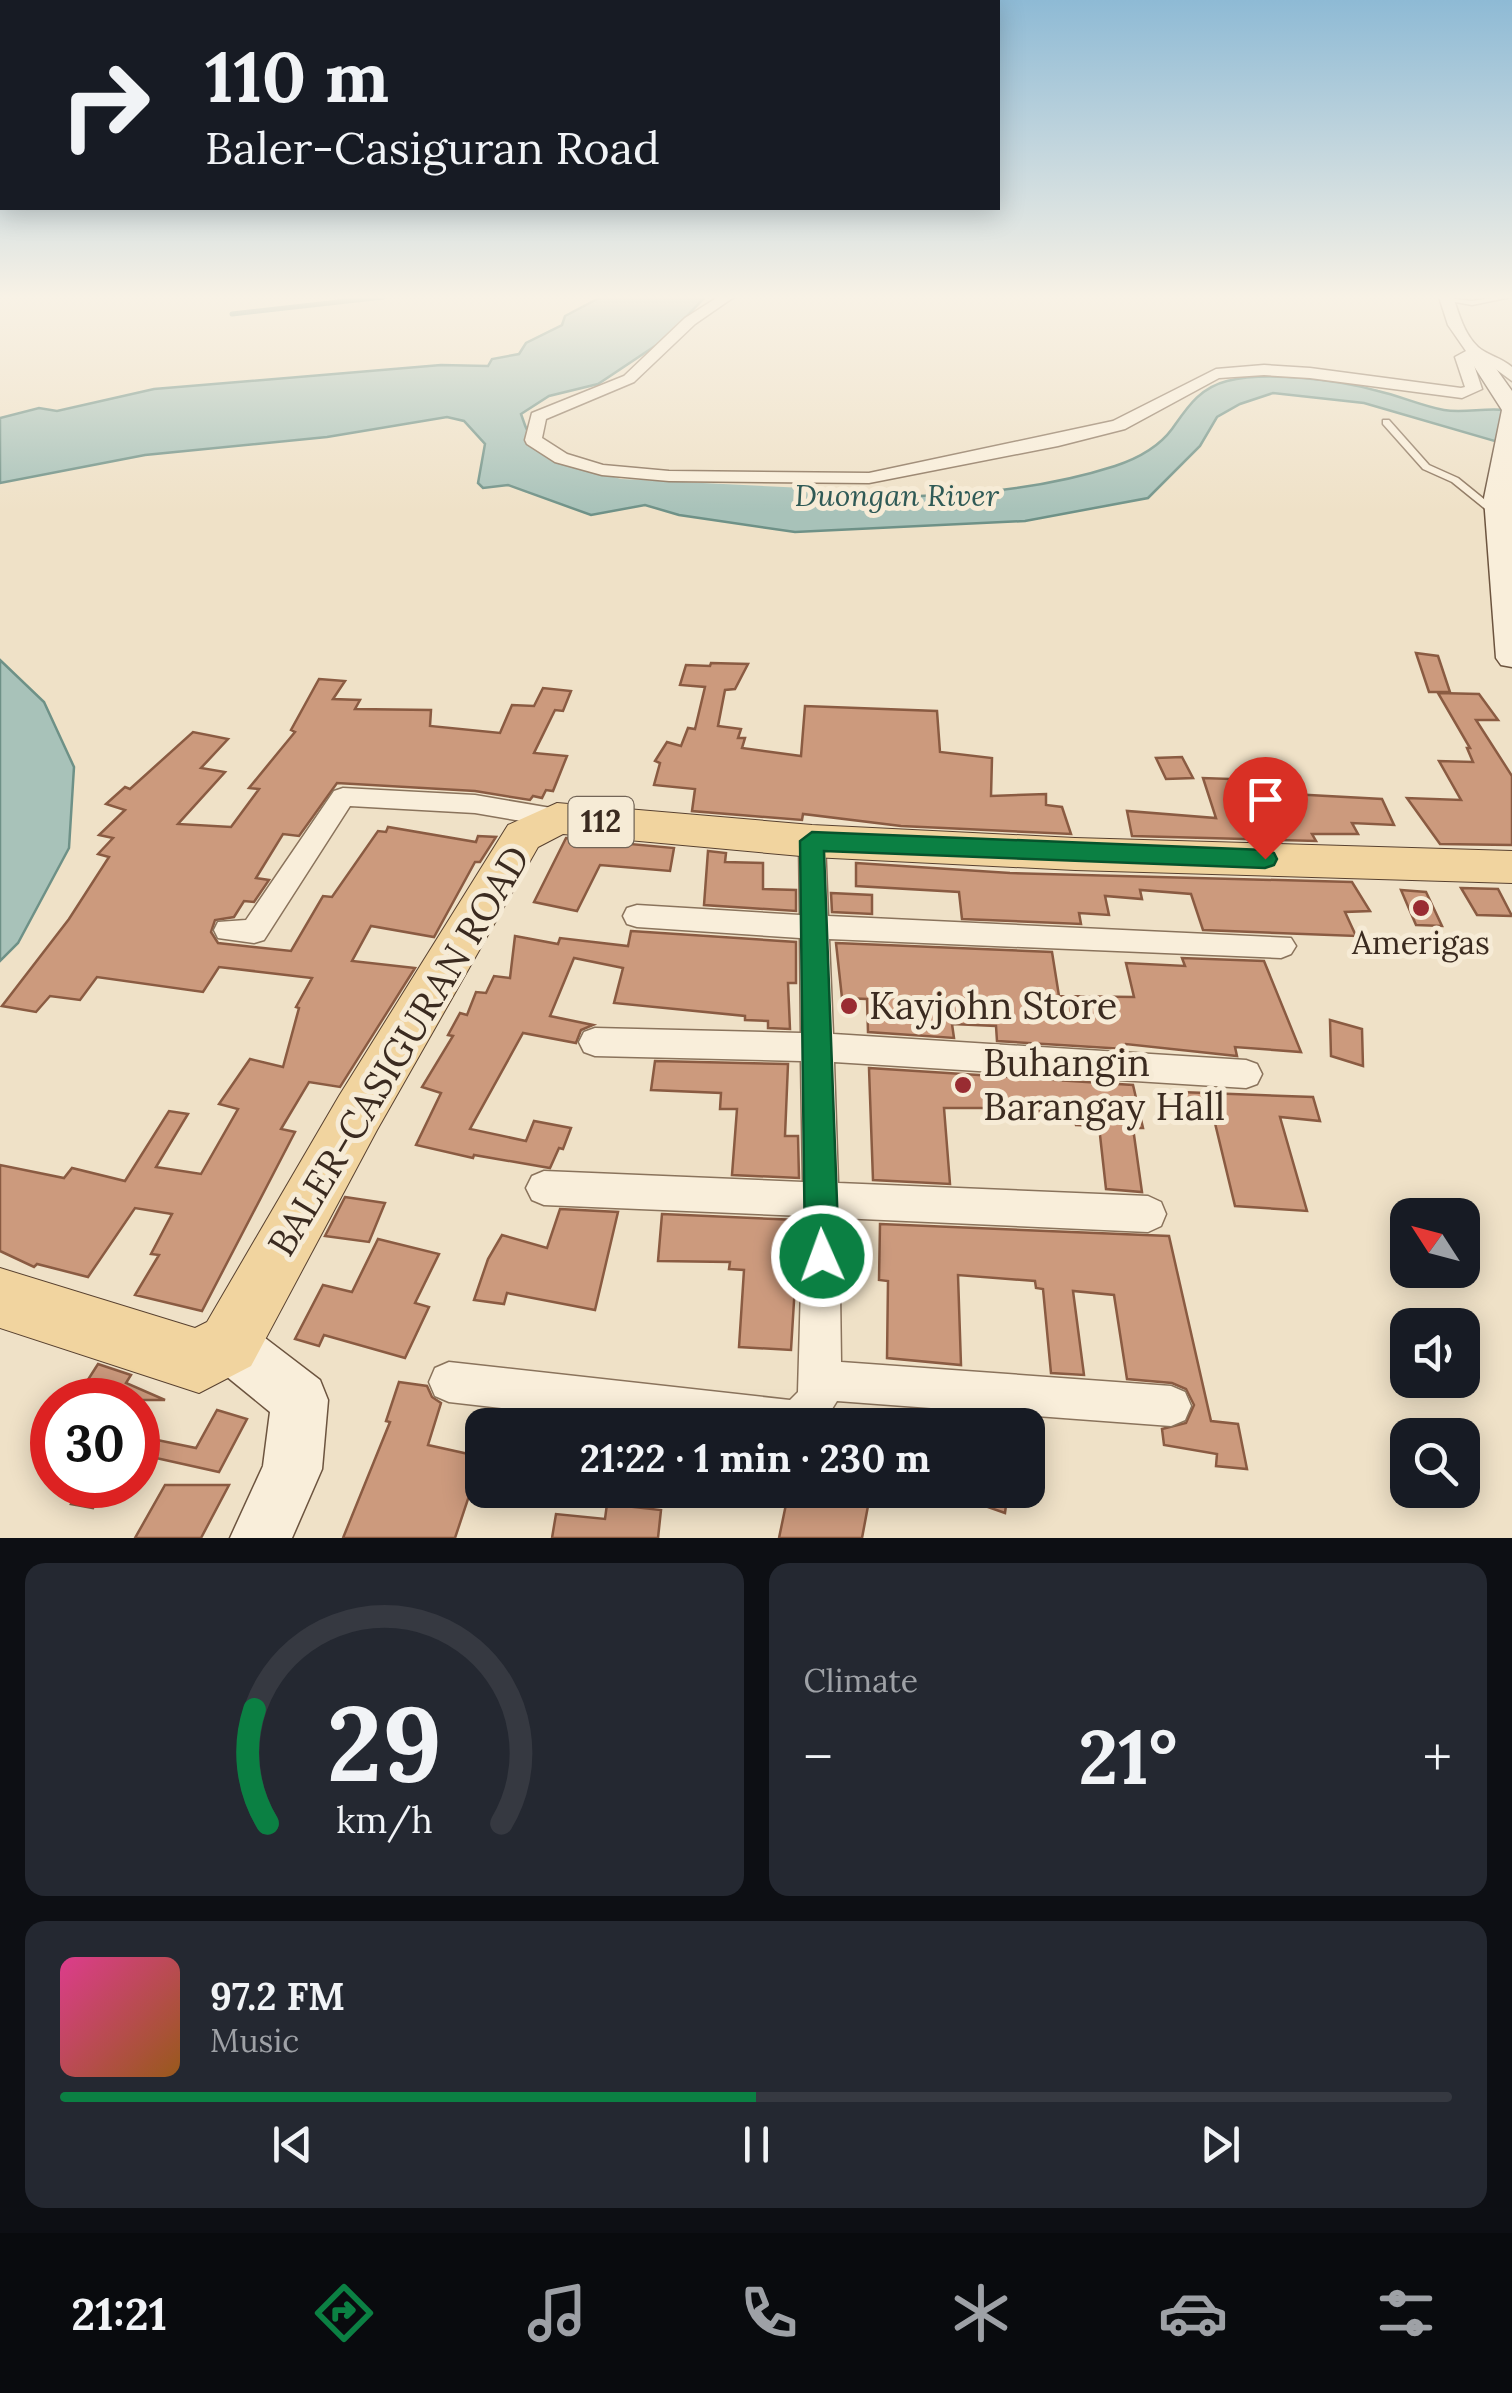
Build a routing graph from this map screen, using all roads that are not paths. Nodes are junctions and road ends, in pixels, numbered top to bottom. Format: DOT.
graph roads {
  1 [pos="639,369"];
  2 [pos="1467,369"];
  3 [pos="1485,369"];
  4 [pos="1512,411"];
  5 [pos="1386,422"];
  6 [pos="1499,515"];
  7 [pos="1512,658"];
  8 [pos="557,818"];
  9 [pos="812,841"];
  10 [pos="1512,867"];
  11 [pos="637,916"];
  12 [pos="813,928"];
  13 [pos="228,930"];
  14 [pos="1281,946"];
  15 [pos="595,1042"];
  16 [pos="814,1047"];
  17 [pos="1246,1074"];
  18 [pos="544,1188"];
  19 [pos="820,1199"];
  20 [pos="1148,1214"];
  21 [pos="0,1298"];
  22 [pos="228,1344"];
  23 [pos="821,1378"];
  24 [pos="449,1382"];
  25 [pos="1171,1406"];
  26 [pos="261,1538"];
  1 -- 2 [label="street"];
  3 -- 4 [label="street"];
  4 -- 6 [label="street"];
  5 -- 6 [label="lane"];
  6 -- 7 [label="street"];
  8 -- 9 [label="main road, BALER-CASIGURAN ROAD / 112"];
  8 -- 13 [label="street"];
  8 -- 22 [label="main road, BALER-CASIGURAN ROAD / 112"];
  9 -- 10 [label="main road, BALER-CASIGURAN ROAD / 112"];
  9 -- 12 [label="street"];
  11 -- 12 [label="street"];
  12 -- 14 [label="street"];
  12 -- 16 [label="street"];
  15 -- 16 [label="street"];
  16 -- 17 [label="street"];
  16 -- 19 [label="street"];
  18 -- 19 [label="street"];
  19 -- 20 [label="street"];
  19 -- 23 [label="street"];
  21 -- 22 [label="main road"];
  22 -- 26 [label="street"];
  23 -- 24 [label="street"];
  23 -- 25 [label="street"];
}
